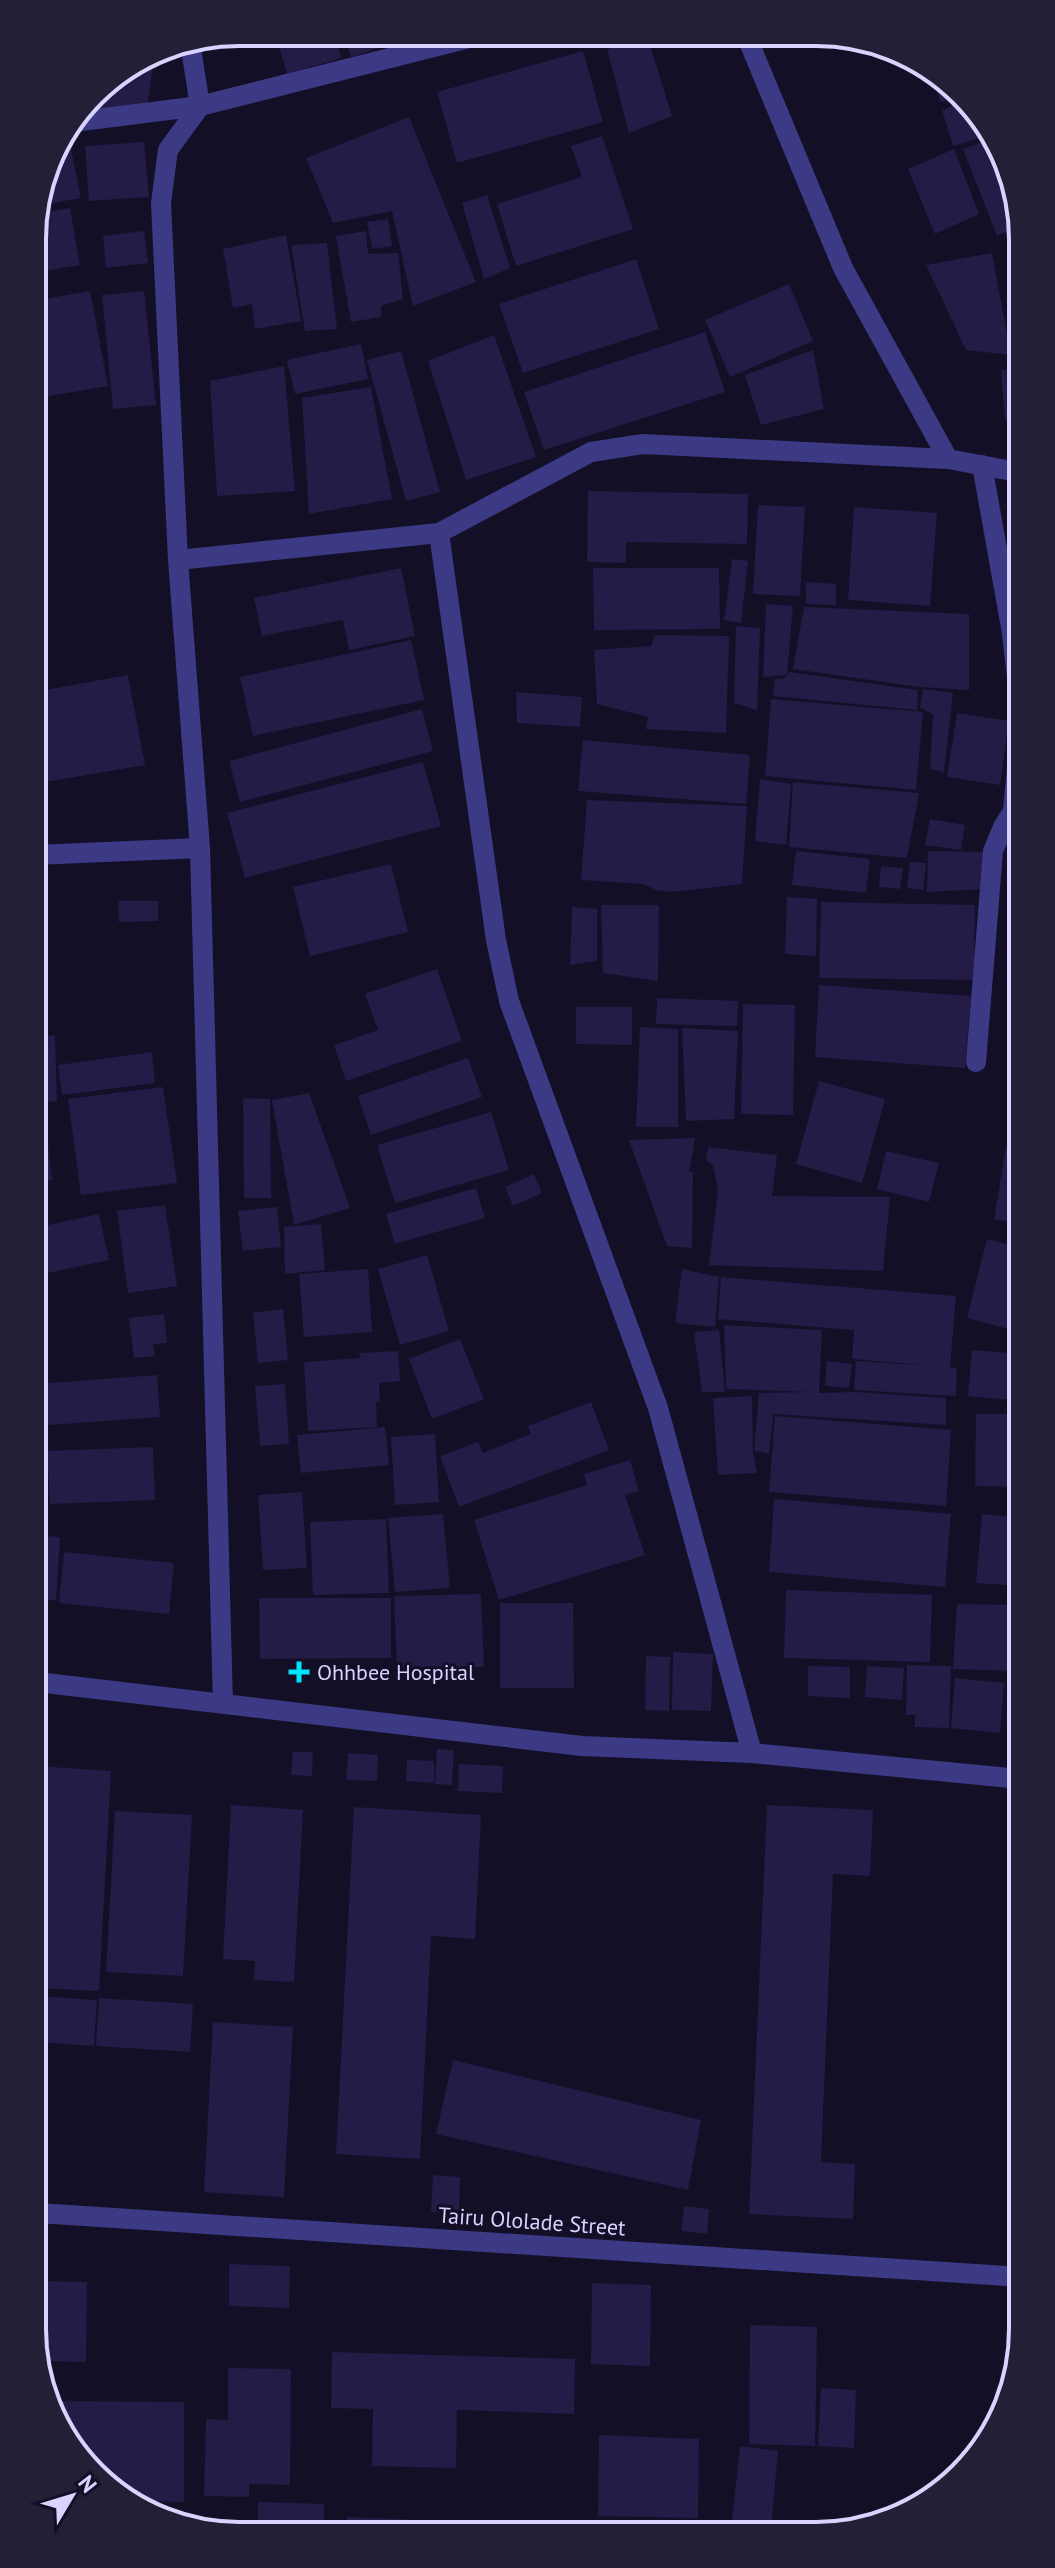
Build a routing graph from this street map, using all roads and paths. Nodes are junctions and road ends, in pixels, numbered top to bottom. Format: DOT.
graph roads {
  1 [pos="438,46"];
  2 [pos="751,46"];
  3 [pos="192,52"];
  4 [pos="200,106"];
  5 [pos="87,120"];
  6 [pos="948,459"];
  7 [pos="982,465"];
  8 [pos="1009,470"];
  9 [pos="439,533"];
  10 [pos="178,560"];
  11 [pos="1009,616"];
  12 [pos="1009,820"];
  13 [pos="200,848"];
  14 [pos="46,854"];
  15 [pos="976,1062"];
  16 [pos="46,1683"];
  17 [pos="223,1704"];
  18 [pos="752,1753"];
  19 [pos="1009,1778"];
  20 [pos="46,2214"];
  21 [pos="1009,2276"];
  1 -- 4 [label="street"];
  2 -- 6 [label="street"];
  3 -- 4 [label="street"];
  4 -- 5 [label="street"];
  4 -- 10 [label="street"];
  6 -- 7 [label="street"];
  6 -- 9 [label="street"];
  7 -- 8 [label="street"];
  7 -- 11 [label="street"];
  9 -- 10 [label="street"];
  9 -- 18 [label="street"];
  10 -- 13 [label="street"];
  12 -- 15 [label="street"];
  13 -- 14 [label="street"];
  13 -- 17 [label="street"];
  16 -- 17 [label="street"];
  17 -- 18 [label="street"];
  18 -- 19 [label="street"];
  20 -- 21 [label="street, Tairu Ololade Street"];
}
